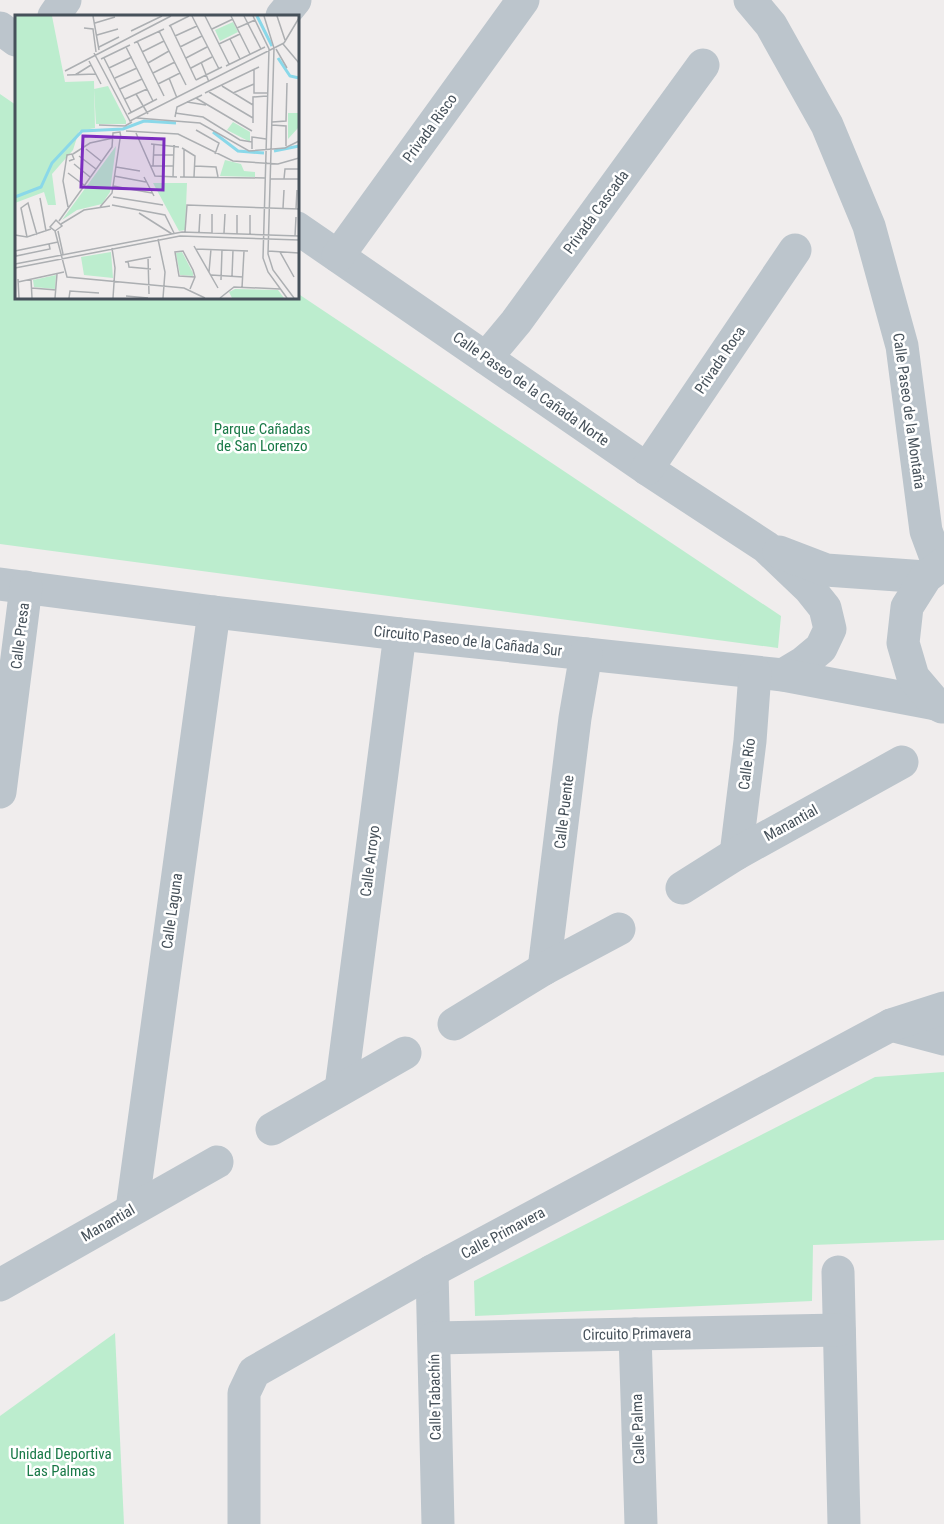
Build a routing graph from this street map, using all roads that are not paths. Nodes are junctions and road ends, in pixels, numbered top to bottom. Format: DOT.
graph roads {
  1 [pos="65,0"];
  2 [pos="295,0"];
  3 [pos="523,0"];
  4 [pos="750,0"];
  5 [pos="55,15"];
  6 [pos="283,15"];
  7 [pos="0,28"];
  8 [pos="15,39"];
  9 [pos="703,65"];
  10 [pos="298,229"];
  11 [pos="795,250"];
  12 [pos="338,256"];
  13 [pos="486,358"];
  14 [pos="647,469"];
  15 [pos="766,547"];
  16 [pos="936,569"];
  17 [pos="13,585"];
  18 [pos="214,612"];
  19 [pos="400,634"];
  20 [pos="586,654"];
  21 [pos="769,674"];
  22 [pos="940,706"];
  23 [pos="902,762"];
  24 [pos="0,792"];
  25 [pos="736,854"];
  26 [pos="682,888"];
  27 [pos="619,929"];
  28 [pos="544,969"];
  29 [pos="944,1008"];
  30 [pos="454,1024"];
  31 [pos="891,1025"];
  32 [pos="944,1038"];
  33 [pos="405,1053"];
  34 [pos="341,1089"];
  35 [pos="272,1129"];
  36 [pos="217,1162"];
  37 [pos="132,1209"];
  38 [pos="432,1271"];
  39 [pos="838,1272"];
  40 [pos="0,1285"];
  41 [pos="839,1330"];
  42 [pos="634,1334"];
  43 [pos="434,1338"];
  44 [pos="244,1524"];
  45 [pos="438,1524"];
  46 [pos="641,1524"];
  47 [pos="844,1524"];
  1 -- 5 [label="street"];
  2 -- 6 [label="street"];
  3 -- 12 [label="street, Privada Risco"];
  4 -- 16 [label="street, Calle Paseo de la Montaña"];
  7 -- 8 [label="street"];
  9 -- 13 [label="street, Privada Cascada"];
  10 -- 12 [label="street, Calle Paseo de la Cañada Norte"];
  11 -- 14 [label="street, Privada Roca"];
  12 -- 13 [label="street, Calle Paseo de la Cañada Norte"];
  13 -- 14 [label="street, Calle Paseo de la Cañada Norte"];
  14 -- 15 [label="street, Calle Paseo de la Cañada Norte"];
  15 -- 16 [label="street, Calle Paseo de la Cañada Norte"];
  15 -- 21 [label="street, Calle Paseo de la Cañada Norte"];
  16 -- 22 [label="street"];
  17 -- 18 [label="street, Circuito Paseo de la Cañada Sur"];
  17 -- 24 [label="street, Calle Presa"];
  18 -- 19 [label="street, Circuito Paseo de la Cañada Sur"];
  18 -- 37 [label="street, Calle Laguna"];
  19 -- 20 [label="street, Circuito Paseo de la Cañada Sur"];
  19 -- 34 [label="street, Calle Arroyo"];
  20 -- 21 [label="street, Circuito Paseo de la Cañada Sur"];
  20 -- 28 [label="street, Calle Puente"];
  21 -- 22 [label="street, Circuito Paseo de la Cañada Sur"];
  21 -- 25 [label="street, Calle Río"];
  23 -- 25 [label="street, Manantial"];
  25 -- 26 [label="street, Manantial"];
  27 -- 28 [label="street"];
  28 -- 30 [label="street"];
  29 -- 31 [label="street, Calle Primavera"];
  31 -- 32 [label="street"];
  31 -- 38 [label="street, Calle Primavera"];
  33 -- 34 [label="street"];
  34 -- 35 [label="street"];
  36 -- 37 [label="street, Manantial"];
  37 -- 40 [label="street, Manantial"];
  38 -- 43 [label="street, Calle Tabachín"];
  38 -- 44 [label="street, Calle Primavera"];
  39 -- 41 [label="street"];
  41 -- 42 [label="street, Circuito Primavera"];
  41 -- 47 [label="street"];
  42 -- 43 [label="street, Circuito Primavera"];
  42 -- 46 [label="street, Calle Palma"];
  43 -- 45 [label="street, Calle Tabachín"];
}
